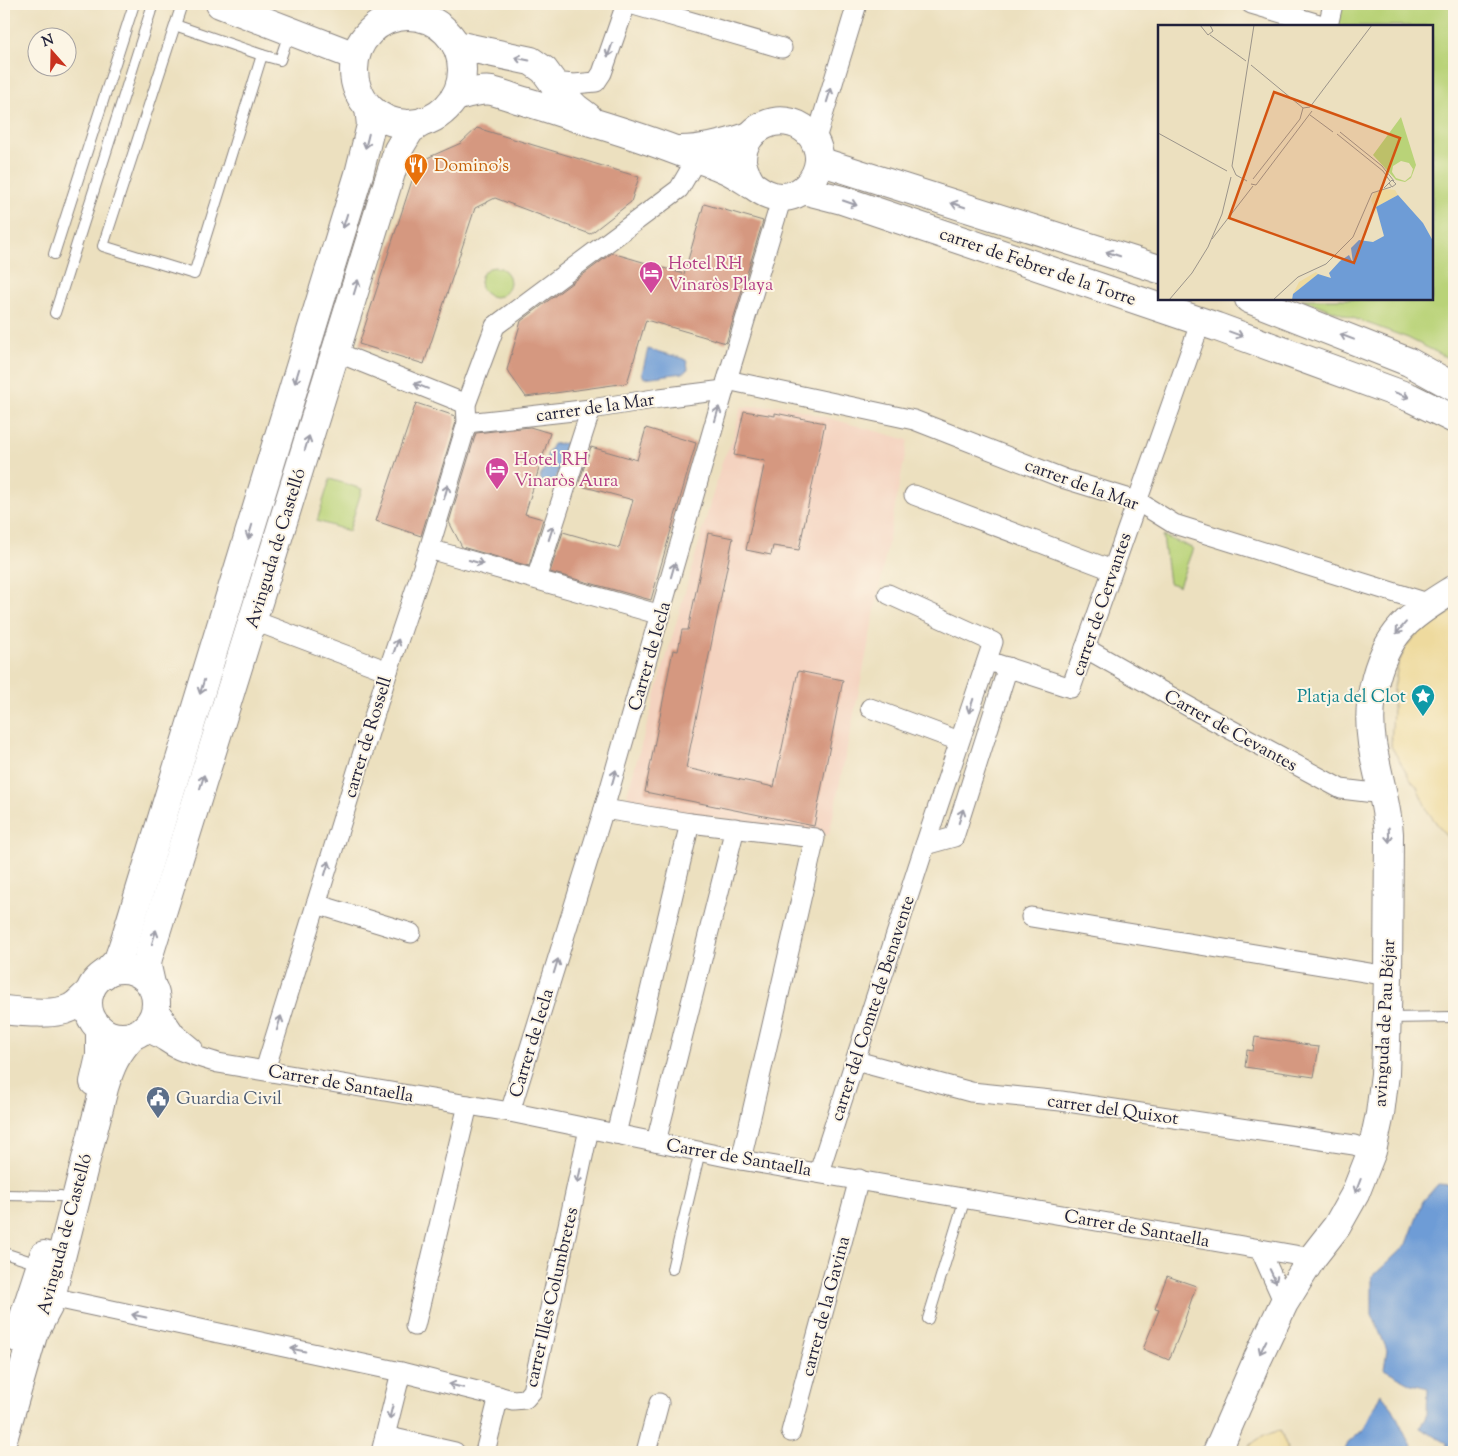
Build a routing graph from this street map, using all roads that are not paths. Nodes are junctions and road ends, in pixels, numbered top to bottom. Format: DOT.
graph roads {
  1 [pos="134,4"];
  2 [pos="153,4"];
  3 [pos="182,4"];
  4 [pos="220,4"];
  5 [pos="626,4"];
  6 [pos="630,4"];
  7 [pos="857,4"];
  8 [pos="1251,4"];
  9 [pos="1333,4"];
  10 [pos="429,11"];
  11 [pos="175,25"];
  12 [pos="1324,25"];
  13 [pos="1327,25"];
  14 [pos="290,30"];
  15 [pos="456,45"];
  16 [pos="782,48"];
  17 [pos="262,55"];
  18 [pos="355,56"];
  19 [pos="553,82"];
  20 [pos="455,96"];
  21 [pos="369,108"];
  22 [pos="424,121"];
  23 [pos="597,124"];
  24 [pos="750,136"];
  25 [pos="817,151"];
  26 [pos="686,154"];
  27 [pos="752,185"];
  28 [pos="792,194"];
  29 [pos="54,254"];
  30 [pos="1158,269"];
  31 [pos="1252,300"];
  32 [pos="55,313"];
  33 [pos="1201,321"];
  34 [pos="336,352"];
  35 [pos="1385,352"];
  36 [pos="1356,378"];
  37 [pos="726,385"];
  38 [pos="1454,387"];
  39 [pos="466,404"];
  40 [pos="591,409"];
  41 [pos="1454,420"];
  42 [pos="466,423"];
  43 [pos="914,495"];
  44 [pos="1137,501"];
  45 [pos="429,549"];
  46 [pos="1112,570"];
  47 [pos="536,579"];
  48 [pos="1454,589"];
  49 [pos="888,594"];
  50 [pos="1431,604"];
  51 [pos="661,615"];
  52 [pos="252,620"];
  53 [pos="1085,648"];
  54 [pos="986,660"];
  55 [pos="1008,668"];
  56 [pos="388,670"];
  57 [pos="870,708"];
  58 [pos="959,741"];
  59 [pos="1384,794"];
  60 [pos="604,809"];
  61 [pos="690,823"];
  62 [pos="735,828"];
  63 [pos="925,845"];
  64 [pos="316,904"];
  65 [pos="1032,917"];
  66 [pos="411,933"];
  67 [pos="1388,976"];
  68 [pos="97,983"];
  69 [pos="153,995"];
  70 [pos="4,1010"];
  71 [pos="56,1011"];
  72 [pos="1454,1017"];
  73 [pos="1387,1018"];
  74 [pos="99,1028"];
  75 [pos="135,1035"];
  76 [pos="856,1060"];
  77 [pos="218,1063"];
  78 [pos="265,1070"];
  79 [pos="468,1105"];
  80 [pos="510,1112"];
  81 [pos="589,1129"];
  82 [pos="616,1134"];
  83 [pos="656,1142"];
  84 [pos="700,1151"];
  85 [pos="1372,1151"];
  86 [pos="740,1160"];
  87 [pos="819,1172"];
  88 [pos="859,1179"];
  89 [pos="4,1195"];
  90 [pos="61,1196"];
  91 [pos="965,1198"];
  92 [pos="1260,1249"];
  93 [pos="4,1252"];
  94 [pos="1312,1258"];
  95 [pos="49,1266"];
  96 [pos="672,1269"];
  97 [pos="51,1297"];
  98 [pos="1284,1303"];
  99 [pos="928,1319"];
  100 [pos="415,1326"];
  101 [pos="401,1372"];
  102 [pos="4,1376"];
  103 [pos="499,1396"];
  104 [pos="659,1403"];
  105 [pos="791,1432"];
  106 [pos="4,1436"];
  107 [pos="383,1444"];
  108 [pos="455,1452"];
  109 [pos="485,1452"];
  110 [pos="646,1452"];
  111 [pos="1217,1452"];
  1 -- 29 [label="lane"];
  2 -- 32 [label="lane"];
  3 -- 11 [label="lane"];
  4 -- 14 [label="street"];
  5 -- 19 [label="street, one-way"];
  6 -- 16 [label="street"];
  25 -- 7 [label="street, one-way"];
  8 -- 12 [label="street"];
  9 -- 13 [label="street"];
  10 -- 15 [label="street"];
  10 -- 18 [label="street"];
  11 -- 17 [label="lane"];
  11 -- 17 [label="lane"];
  14 -- 17 [label="lane"];
  14 -- 18 [label="street"];
  19 -- 15 [label="street, one-way"];
  15 -- 20 [label="street"];
  18 -- 21 [label="street"];
  19 -- 23 [label="street"];
  20 -- 22 [label="street"];
  20 -- 23 [label="street"];
  21 -- 22 [label="street"];
  21 -- 68 [label="street, Avinguda de Castelló, one-way"];
  34 -- 22 [label="street, Avinguda de Castelló, one-way"];
  23 -- 26 [label="street"];
  24 -- 25 [label="street"];
  24 -- 26 [label="street"];
  24 -- 27 [label="street"];
  25 -- 28 [label="street"];
  30 -- 25 [label="street, carrer de Febrer de la Torre, one-way"];
  26 -- 27 [label="street"];
  26 -- 39 [label="street"];
  27 -- 28 [label="street"];
  28 -- 33 [label="street, carrer de Febrer de la Torre, one-way"];
  28 -- 37 [label="street, Carrer de Iecla"];
  35 -- 31 [label="street, one-way"];
  33 -- 36 [label="street, carrer de Febrer de la Torre, one-way"];
  33 -- 44 [label="street, carrer de Cervantes"];
  39 -- 34 [label="street, one-way"];
  52 -- 34 [label="street, Avinguda de Castelló, one-way"];
  35 -- 36 [label="street, carrer de Febrer de la Torre"];
  35 -- 38 [label="street"];
  36 -- 41 [label="street, carrer de Febrer de la Torre, one-way"];
  37 -- 40 [label="street, carrer de la Mar"];
  37 -- 44 [label="street, carrer de la Mar"];
  51 -- 37 [label="street, Carrer de Iecla, one-way"];
  39 -- 42 [label="street, carrer de Rossell"];
  40 -- 42 [label="street, carrer de la Mar"];
  47 -- 40 [label="street, one-way"];
  45 -- 42 [label="street, carrer de Rossell, one-way"];
  43 -- 46 [label="street"];
  44 -- 46 [label="street, carrer de Cervantes"];
  44 -- 50 [label="street, carrer de la Mar"];
  45 -- 47 [label="street, one-way"];
  56 -- 45 [label="street, carrer de Rossell, one-way"];
  46 -- 53 [label="street, carrer de Cervantes"];
  47 -- 51 [label="street"];
  48 -- 50 [label="street, avinguda de Pau Béjar"];
  49 -- 54 [label="street"];
  50 -- 59 [label="street, avinguda de Pau Béjar, one-way"];
  60 -- 51 [label="street, Carrer de Iecla, one-way"];
  52 -- 56 [label="street"];
  69 -- 52 [label="street, Avinguda de Castelló, one-way"];
  53 -- 55 [label="street, carrer de Cervantes"];
  53 -- 59 [label="street, Carrer de Cevantes"];
  54 -- 55 [label="street"];
  54 -- 58 [label="street, carrer del Comte de Benavente, one-way"];
  63 -- 55 [label="street, one-way"];
  64 -- 56 [label="street, carrer de Rossell, one-way"];
  57 -- 58 [label="street"];
  58 -- 63 [label="street, carrer del Comte de Benavente"];
  59 -- 67 [label="street, avinguda de Pau Béjar, one-way"];
  60 -- 61 [label="street"];
  80 -- 60 [label="street, Carrer de Iecla, one-way"];
  61 -- 62 [label="street"];
  61 -- 82 [label="street"];
  62 -- 83 [label="street"];
  62 -- 86 [label="street"];
  63 -- 76 [label="street, carrer del Comte de Benavente"];
  64 -- 66 [label="street"];
  78 -- 64 [label="street, carrer de Rossell, one-way"];
  65 -- 67 [label="street"];
  67 -- 73 [label="street, avinguda de Pau Béjar"];
  68 -- 69 [label="street"];
  68 -- 71 [label="street"];
  68 -- 74 [label="street"];
  69 -- 75 [label="street"];
  69 -- 77 [label="street, Carrer de Santaella"];
  70 -- 71 [label="street"];
  71 -- 74 [label="street"];
  72 -- 73 [label="lane"];
  73 -- 85 [label="street, avinguda de Pau Béjar"];
  74 -- 75 [label="street"];
  74 -- 90 [label="street, Avinguda de Castelló"];
  75 -- 77 [label="street, Carrer de Santaella"];
  75 -- 95 [label="street, Avinguda de Castelló"];
  76 -- 85 [label="street, carrer del Quixot"];
  76 -- 87 [label="street, carrer del Comte de Benavente"];
  77 -- 78 [label="street, Carrer de Santaella"];
  78 -- 79 [label="street, Carrer de Santaella"];
  79 -- 80 [label="street, Carrer de Santaella"];
  79 -- 100 [label="street"];
  80 -- 81 [label="street, Carrer de Santaella"];
  81 -- 82 [label="street, Carrer de Santaella"];
  81 -- 103 [label="street, carrer Illes Columbretes, one-way"];
  82 -- 83 [label="street, Carrer de Santaella"];
  83 -- 84 [label="street, Carrer de Santaella"];
  84 -- 86 [label="street, Carrer de Santaella"];
  84 -- 96 [label="lane"];
  85 -- 94 [label="street, avinguda de Pau Béjar, one-way"];
  86 -- 87 [label="street, Carrer de Santaella"];
  87 -- 88 [label="street, Carrer de Santaella"];
  88 -- 91 [label="street, Carrer de Santaella"];
  88 -- 105 [label="street, carrer de la Gavina"];
  89 -- 90 [label="lane"];
  90 -- 95 [label="street, Avinguda de Castelló"];
  91 -- 92 [label="street, Carrer de Santaella"];
  91 -- 99 [label="lane"];
  92 -- 94 [label="street, Carrer de Santaella"];
  92 -- 98 [label="street, one-way"];
  93 -- 95 [label="lane"];
  94 -- 98 [label="street, avinguda de Pau Béjar"];
  95 -- 97 [label="street, Avinguda de Castelló"];
  95 -- 102 [label="street, Avinguda de Castelló"];
  101 -- 97 [label="street, carrer Illes Columbretes, one-way"];
  97 -- 106 [label="street, Avinguda de Castelló"];
  98 -- 111 [label="street, avinguda de Pau Béjar, one-way"];
  103 -- 101 [label="street, carrer Illes Columbretes, one-way"];
  101 -- 107 [label="street, one-way"];
  103 -- 109 [label="street"];
  104 -- 110 [label="street"];
  107 -- 108 [label="street"];
}
